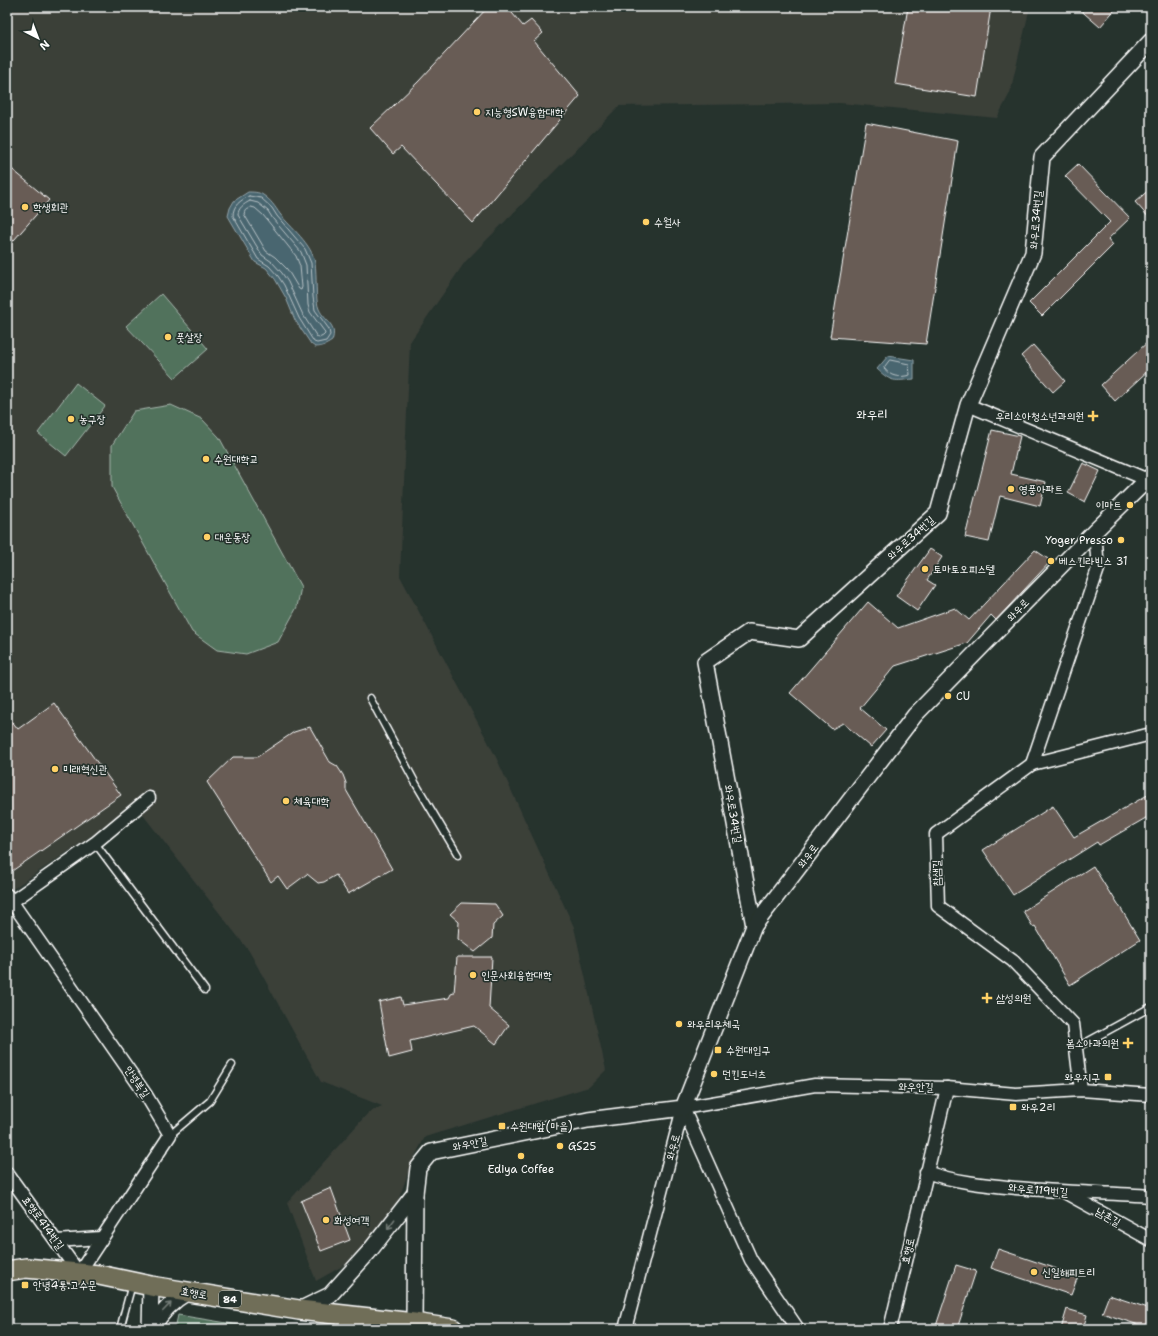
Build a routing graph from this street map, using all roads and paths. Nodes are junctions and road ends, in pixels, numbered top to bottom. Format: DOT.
graph roads {
  1 [pos="1151,41"];
  2 [pos="968,405"];
  3 [pos="1150,480"];
  4 [pos="1095,531"];
  5 [pos="370,698"];
  6 [pos="1151,734"];
  7 [pos="1032,764"];
  8 [pos="149,798"];
  9 [pos="95,843"];
  10 [pos="458,855"];
  11 [pos="9,900"];
  12 [pos="754,926"];
  13 [pos="205,990"];
  14 [pos="1151,1007"];
  15 [pos="1076,1048"];
  16 [pos="232,1065"];
  17 [pos="947,1088"];
  18 [pos="1081,1090"];
  19 [pos="1151,1095"];
  20 [pos="683,1108"];
  21 [pos="170,1135"];
  22 [pos="926,1172"];
  23 [pos="7,1173"];
  24 [pos="1065,1192"];
  25 [pos="415,1193"];
  26 [pos="1151,1196"];
  27 [pos="101,1238"];
  28 [pos="1151,1240"];
  29 [pos="56,1241"];
  30 [pos="7,1271"];
  31 [pos="79,1273"];
  32 [pos="132,1282"];
  33 [pos="151,1286"];
  34 [pos="188,1292"];
  35 [pos="299,1310"];
  36 [pos="343,1322"];
  37 [pos="414,1323"];
  38 [pos="120,1329"];
  39 [pos="151,1329"];
  40 [pos="454,1329"];
  41 [pos="625,1329"];
  42 [pos="798,1329"];
  43 [pos="890,1329"];
  1 -- 2 [label="street, 와우로34번길"];
  2 -- 3 [label="street"];
  2 -- 12 [label="street, 와우로34번길"];
  3 -- 4 [label="street, 와우로"];
  4 -- 7 [label="street"];
  4 -- 12 [label="street, 와우로"];
  5 -- 10 [label="lane"];
  6 -- 7 [label="street, 참샘길"];
  7 -- 15 [label="street, 참샘길"];
  8 -- 9 [label="street"];
  9 -- 11 [label="street"];
  9 -- 13 [label="lane"];
  11 -- 21 [label="street, 안녕북길"];
  12 -- 20 [label="street, 와우로"];
  14 -- 15 [label="lane"];
  15 -- 18 [label="street, 참샘길"];
  16 -- 21 [label="lane"];
  17 -- 18 [label="street, 와우안길"];
  17 -- 20 [label="street, 와우안길"];
  17 -- 22 [label="street"];
  18 -- 19 [label="street, 와우안길"];
  20 -- 25 [label="street, 와우안길"];
  20 -- 41 [label="street, 와우로"];
  20 -- 42 [label="street"];
  21 -- 27 [label="street"];
  22 -- 24 [label="street, 와우로119번길"];
  22 -- 43 [label="street, 효행로"];
  23 -- 29 [label="street, 효행로414번길"];
  24 -- 26 [label="street, 와우로119번길"];
  24 -- 28 [label="street, 남촌길"];
  25 -- 35 [label="street, one-way"];
  25 -- 37 [label="street, 와우안길"];
  27 -- 29 [label="street"];
  27 -- 31 [label="street"];
  29 -- 31 [label="street, 효행로414번길"];
  30 -- 31 [label="main road, 효행로 / 84"];
  31 -- 32 [label="main road, 효행로 / 84"];
  32 -- 33 [label="main road, 효행로 / 84"];
  32 -- 38 [label="lane"];
  33 -- 34 [label="main road, 효행로 / 84"];
  33 -- 39 [label="street"];
  34 -- 35 [label="main road, 효행로 / 84"];
  39 -- 34 [label="street, one-way"];
  35 -- 36 [label="main road, 효행로 / 84"];
  36 -- 37 [label="main road, 효행로 / 84"];
  37 -- 40 [label="main road, 효행로 / 84"];
}
